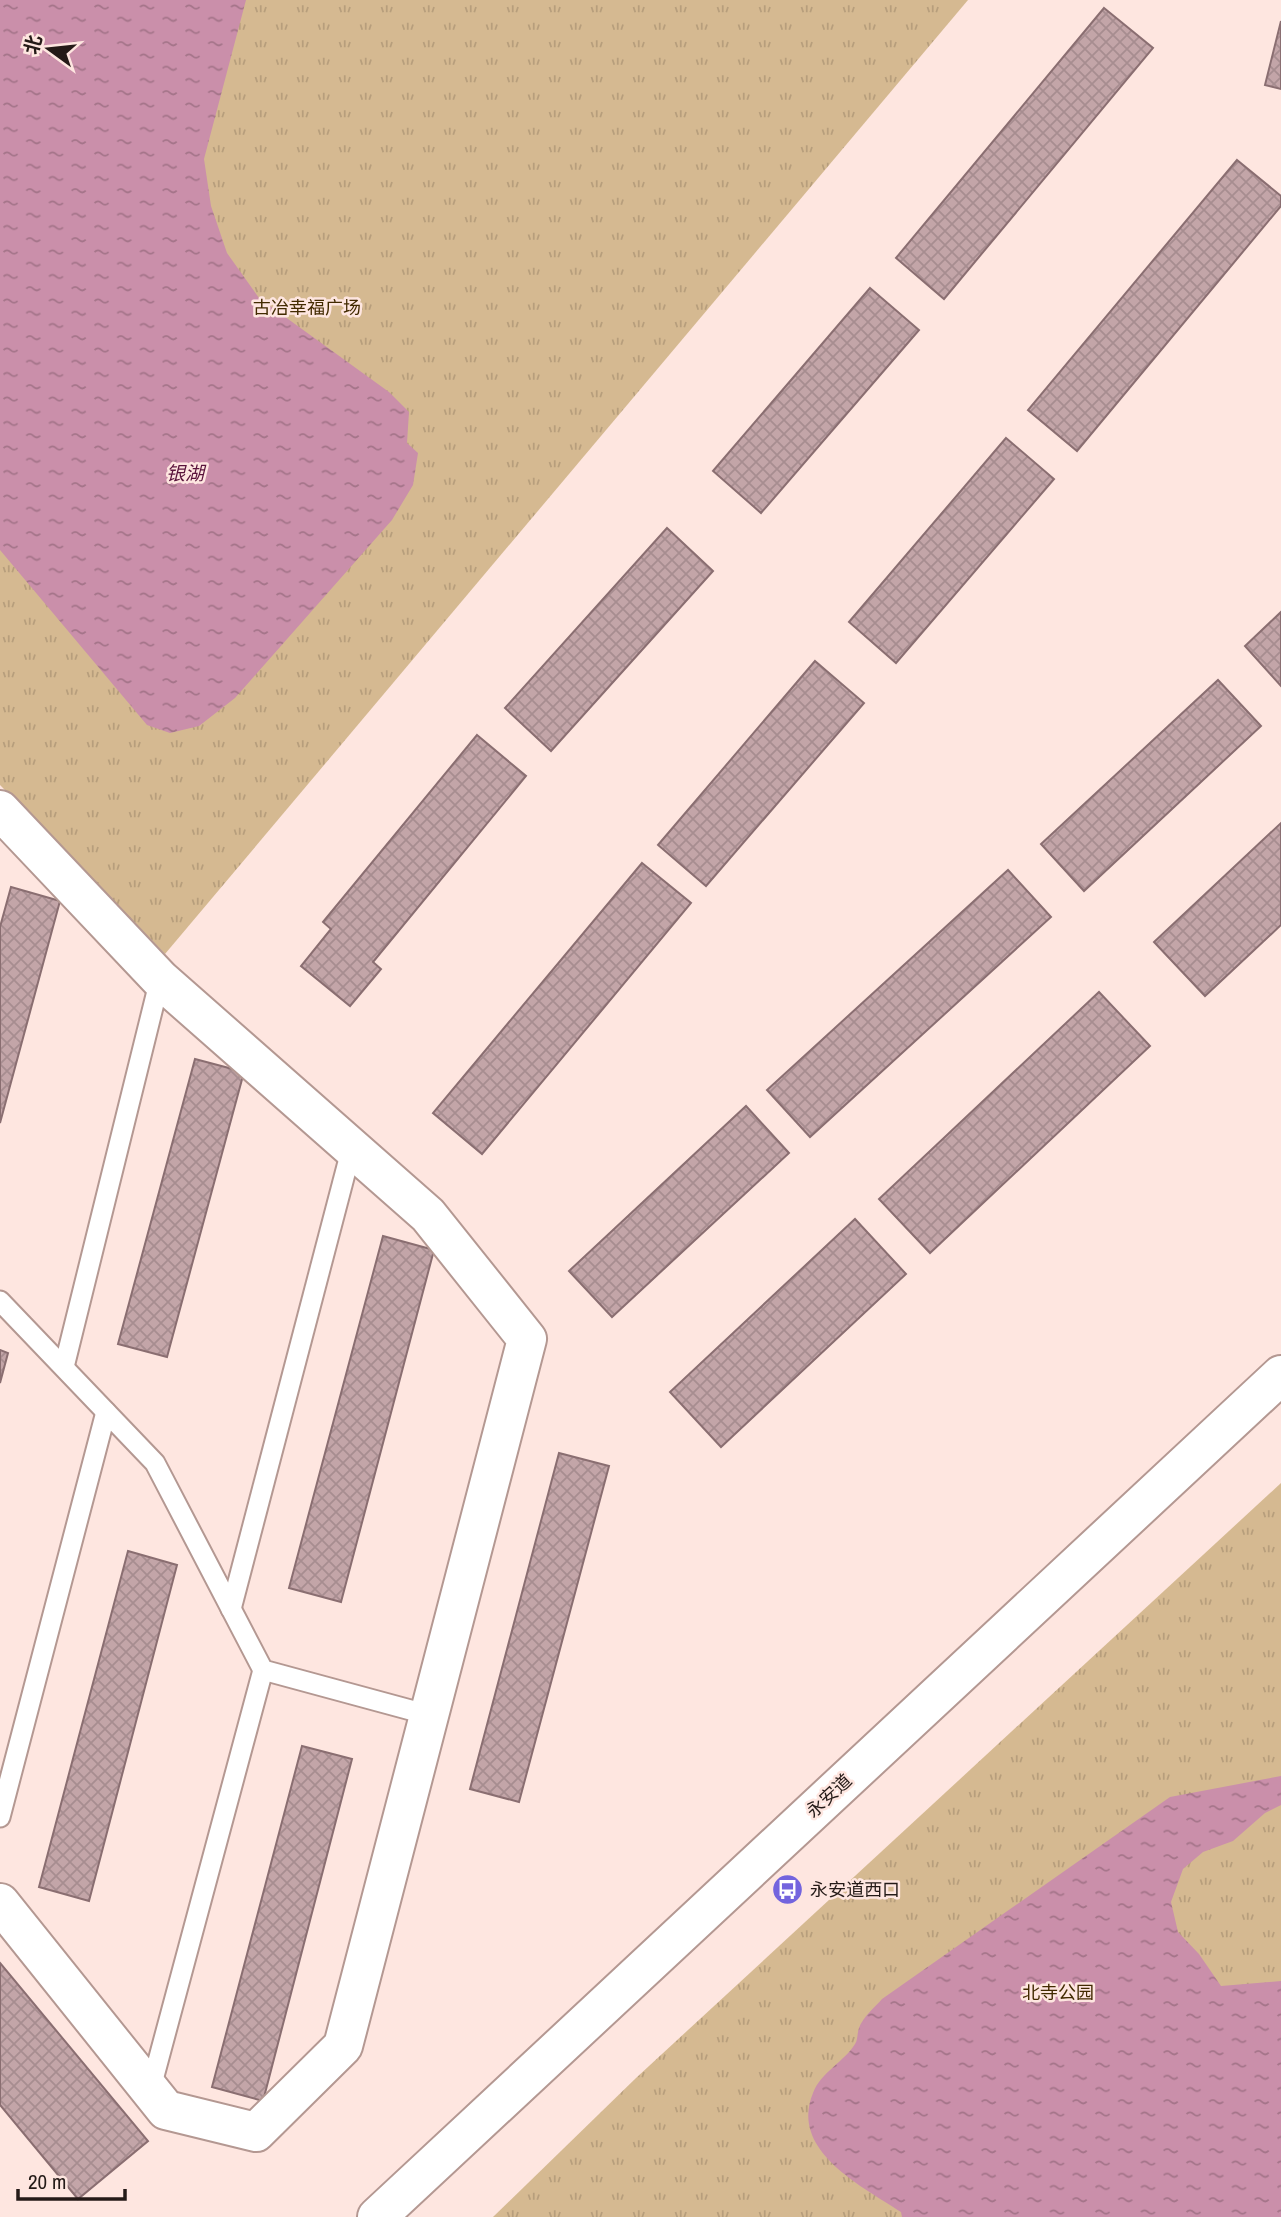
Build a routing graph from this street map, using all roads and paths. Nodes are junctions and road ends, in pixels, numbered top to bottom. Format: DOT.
graph roads {
  1 [pos="0,810"];
  2 [pos="160,979"];
  3 [pos="352,1147"];
  4 [pos="0,1301"];
  5 [pos="64,1367"];
  6 [pos="1281,1375"];
  7 [pos="106,1412"];
  8 [pos="231,1609"];
  9 [pos="262,1670"];
  10 [pos="429,1714"];
  11 [pos="0,1817"];
  12 [pos="0,1903"];
  13 [pos="150,2091"];
  14 [pos="377,2217"];
  1 -- 2 [label="street"];
  2 -- 3 [label="street"];
  2 -- 5 [label="lane"];
  3 -- 8 [label="lane"];
  3 -- 10 [label="street"];
  4 -- 5 [label="lane"];
  5 -- 7 [label="lane"];
  6 -- 14 [label="street, 永安道"];
  7 -- 8 [label="lane"];
  7 -- 11 [label="lane"];
  8 -- 9 [label="lane"];
  9 -- 10 [label="lane"];
  9 -- 13 [label="lane"];
  10 -- 13 [label="street"];
  12 -- 13 [label="street"];
}
